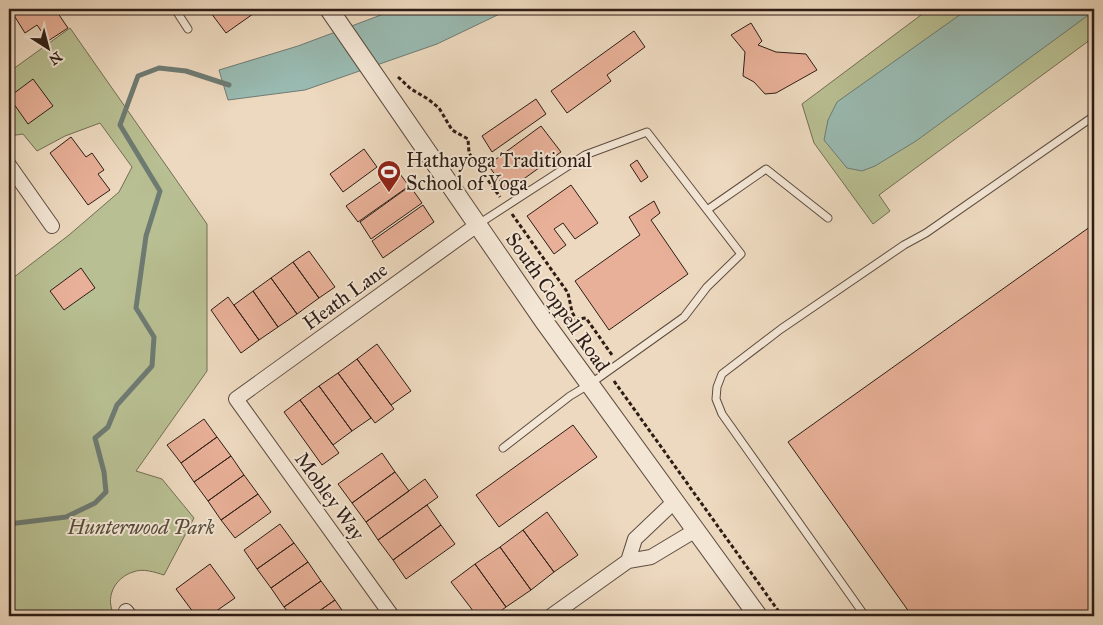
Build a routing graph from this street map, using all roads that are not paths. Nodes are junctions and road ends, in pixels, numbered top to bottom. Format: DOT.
graph roads {
  1 [pos="175,9"];
  2 [pos="332,13"];
  3 [pos="188,29"];
  4 [pos="1094,116"];
  5 [pos="9,165"];
  6 [pos="707,210"];
  7 [pos="828,218"];
  8 [pos="477,225"];
  9 [pos="52,226"];
  10 [pos="590,384"];
  11 [pos="236,399"];
  12 [pos="503,448"];
  13 [pos="675,501"];
  14 [pos="696,530"];
  15 [pos="628,562"];
  16 [pos="392,616"];
  17 [pos="551,616"];
  18 [pos="758,616"];
  19 [pos="865,616"];
  1 -- 3 [label="lane"];
  2 -- 8 [label="street, South Coppell Road"];
  4 -- 19 [label="lane"];
  5 -- 9 [label="street"];
  6 -- 7 [label="lane"];
  6 -- 8 [label="lane"];
  6 -- 10 [label="lane"];
  8 -- 10 [label="street, South Coppell Road"];
  8 -- 11 [label="street, Heath Lane"];
  10 -- 12 [label="lane"];
  10 -- 13 [label="street, South Coppell Road"];
  11 -- 16 [label="street, Mobley Way"];
  13 -- 14 [label="street, South Coppell Road"];
  13 -- 15 [label="street"];
  14 -- 15 [label="street"];
  14 -- 18 [label="street, South Coppell Road"];
  15 -- 17 [label="street"];
}
